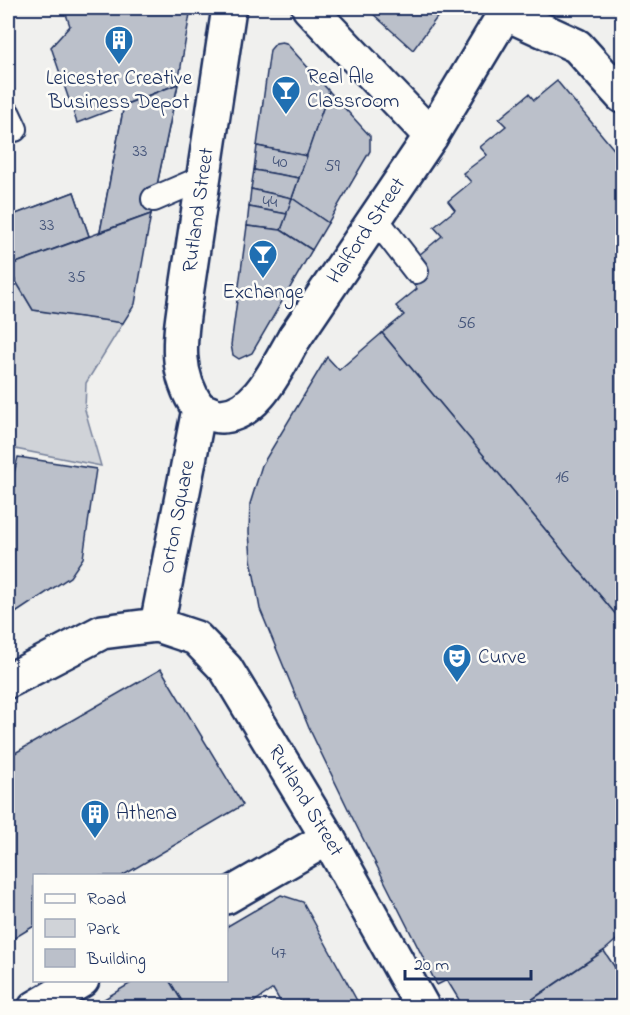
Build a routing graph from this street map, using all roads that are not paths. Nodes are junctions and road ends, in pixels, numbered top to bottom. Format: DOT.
graph roads {
  1 [pos="229,8"];
  2 [pos="309,8"];
  3 [pos="506,10"];
  4 [pos="622,96"];
  5 [pos="431,136"];
  6 [pos="203,178"];
  7 [pos="154,199"];
  8 [pos="375,218"];
  9 [pos="416,271"];
  10 [pos="199,409"];
  11 [pos="157,626"];
  12 [pos="8,681"];
  13 [pos="328,838"];
  14 [pos="228,896"];
  15 [pos="80,982"];
  16 [pos="35,1008"];
  17 [pos="423,1008"];
  1 -- 6 [label="street, Rutland Street"];
  2 -- 5 [label="street"];
  3 -- 4 [label="street"];
  3 -- 5 [label="street, Halford Street"];
  5 -- 8 [label="street, Halford Street"];
  6 -- 7 [label="lane"];
  6 -- 10 [label="street, Rutland Street"];
  8 -- 9 [label="lane"];
  8 -- 10 [label="street, Halford Street"];
  10 -- 11 [label="street, Orton Square"];
  11 -- 12 [label="street"];
  11 -- 13 [label="street, Rutland Street"];
  13 -- 14 [label="street"];
  13 -- 17 [label="street, Rutland Street"];
  15 -- 16 [label="street"];
}
